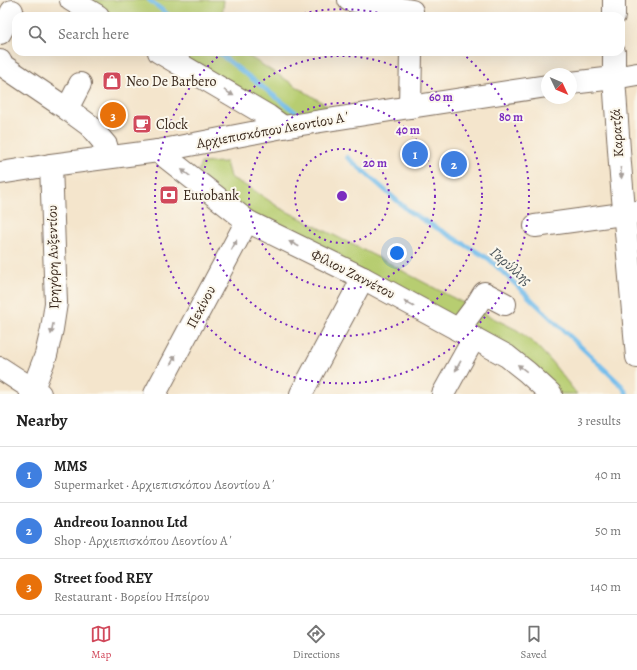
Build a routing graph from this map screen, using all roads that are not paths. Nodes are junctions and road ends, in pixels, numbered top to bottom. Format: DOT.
graph roads {
  1 [pos="71,0"];
  2 [pos="349,0"];
  3 [pos="614,0"];
  4 [pos="412,9"];
  5 [pos="12,11"];
  6 [pos="91,12"];
  7 [pos="614,12"];
  8 [pos="0,33"];
  9 [pos="166,56"];
  10 [pos="411,56"];
  11 [pos="614,56"];
  12 [pos="0,61"];
  13 [pos="637,74"];
  14 [pos="614,78"];
  15 [pos="577,82"];
  16 [pos="80,84"];
  17 [pos="541,87"];
  18 [pos="410,107"];
  19 [pos="67,109"];
  20 [pos="283,127"];
  21 [pos="158,151"];
  22 [pos="109,157"];
  23 [pos="51,165"];
  24 [pos="0,173"];
  25 [pos="631,213"];
  26 [pos="247,221"];
  27 [pos="535,226"];
  28 [pos="363,278"];
  29 [pos="505,304"];
  30 [pos="466,334"];
  31 [pos="637,357"];
  32 [pos="0,368"];
  33 [pos="34,392"];
  34 [pos="155,394"];
  35 [pos="301,394"];
  36 [pos="443,394"];
  37 [pos="551,394"];
  1 -- 6 [label="street"];
  2 -- 4 [label="street"];
  3 -- 7 [label="street"];
  5 -- 8 [label="street"];
  9 -- 20 [label="street, one-way"];
  10 -- 18 [label="street"];
  11 -- 14 [label="street, Καρατζά"];
  12 -- 19 [label="street"];
  13 -- 14 [label="street"];
  14 -- 15 [label="street"];
  14 -- 25 [label="street, Καρατζά, one-way"];
  16 -- 19 [label="street"];
  17 -- 18 [label="street, Αρχιεπισκόπου Λεοντίου Α΄"];
  18 -- 20 [label="street, Αρχιεπισκόπου Λεοντίου Α΄"];
  19 -- 22 [label="street"];
  20 -- 21 [label="street, Αρχιεπισκόπου Λεοντίου Α΄"];
  21 -- 22 [label="street, Αρχιεπισκόπου Λεοντίου Α΄"];
  26 -- 21 [label="street, Φίλιου Ζαννέτου, one-way"];
  22 -- 23 [label="street, Αρχιεπισκόπου Λεοντίου Α΄"];
  23 -- 24 [label="street, Αρχιεπισκόπου Λεοντίου Α΄"];
  23 -- 33 [label="street, Γρηγόρη Αυξεντίου, one-way"];
  25 -- 27 [label="street"];
  25 -- 31 [label="street, Καρατζά"];
  28 -- 26 [label="street, Φίλιου Ζαννέτου, one-way"];
  34 -- 26 [label="street, Πεκίνου, one-way"];
  30 -- 28 [label="street, Φίλιου Ζαννέτου, one-way"];
  28 -- 35 [label="street"];
  29 -- 30 [label="street"];
  30 -- 36 [label="street, one-way"];
  37 -- 30 [label="street, Φίλιου Ζαννέτου, one-way"];
  32 -- 33 [label="street"];
}
